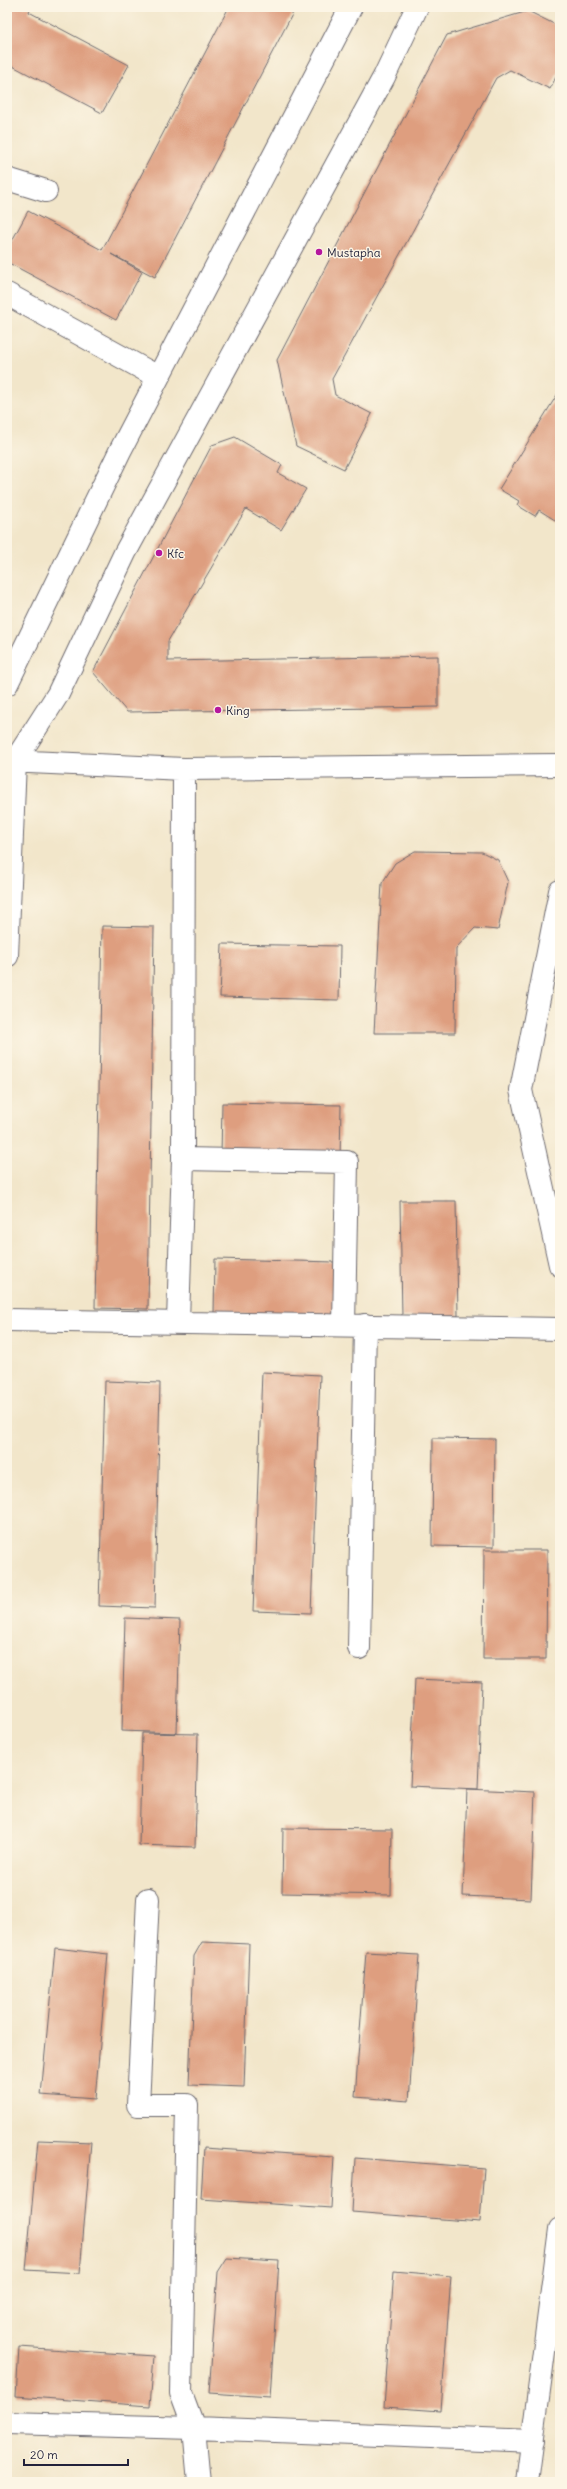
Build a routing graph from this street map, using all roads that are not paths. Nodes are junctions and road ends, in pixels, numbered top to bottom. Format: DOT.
graph roads {
  1 [pos="351,7"];
  2 [pos="417,7"];
  3 [pos="7,179"];
  4 [pos="46,191"];
  5 [pos="7,294"];
  6 [pos="158,377"];
  7 [pos="7,684"];
  8 [pos="11,761"];
  9 [pos="560,765"];
  10 [pos="184,769"];
  11 [pos="560,891"];
  12 [pos="7,956"];
  13 [pos="183,1159"];
  14 [pos="560,1264"];
  15 [pos="7,1320"];
  16 [pos="178,1322"];
  17 [pos="344,1325"];
  18 [pos="365,1325"];
  19 [pos="560,1329"];
  20 [pos="359,1648"];
  21 [pos="148,1899"];
  22 [pos="560,2229"];
  23 [pos="7,2423"];
  24 [pos="194,2428"];
  25 [pos="533,2441"];
  26 [pos="199,2482"];
  27 [pos="527,2482"];
  1 -- 6 [label="street"];
  2 -- 8 [label="street"];
  3 -- 4 [label="street"];
  5 -- 6 [label="street"];
  6 -- 7 [label="street"];
  8 -- 10 [label="street"];
  8 -- 12 [label="street"];
  9 -- 10 [label="street"];
  10 -- 13 [label="street"];
  11 -- 14 [label="street"];
  13 -- 16 [label="street"];
  13 -- 17 [label="street"];
  15 -- 16 [label="street"];
  16 -- 17 [label="street"];
  17 -- 18 [label="street"];
  18 -- 19 [label="street"];
  18 -- 20 [label="street"];
  21 -- 24 [label="street"];
  22 -- 25 [label="street"];
  23 -- 24 [label="street"];
  24 -- 25 [label="street"];
  24 -- 26 [label="street"];
  25 -- 27 [label="street"];
}
